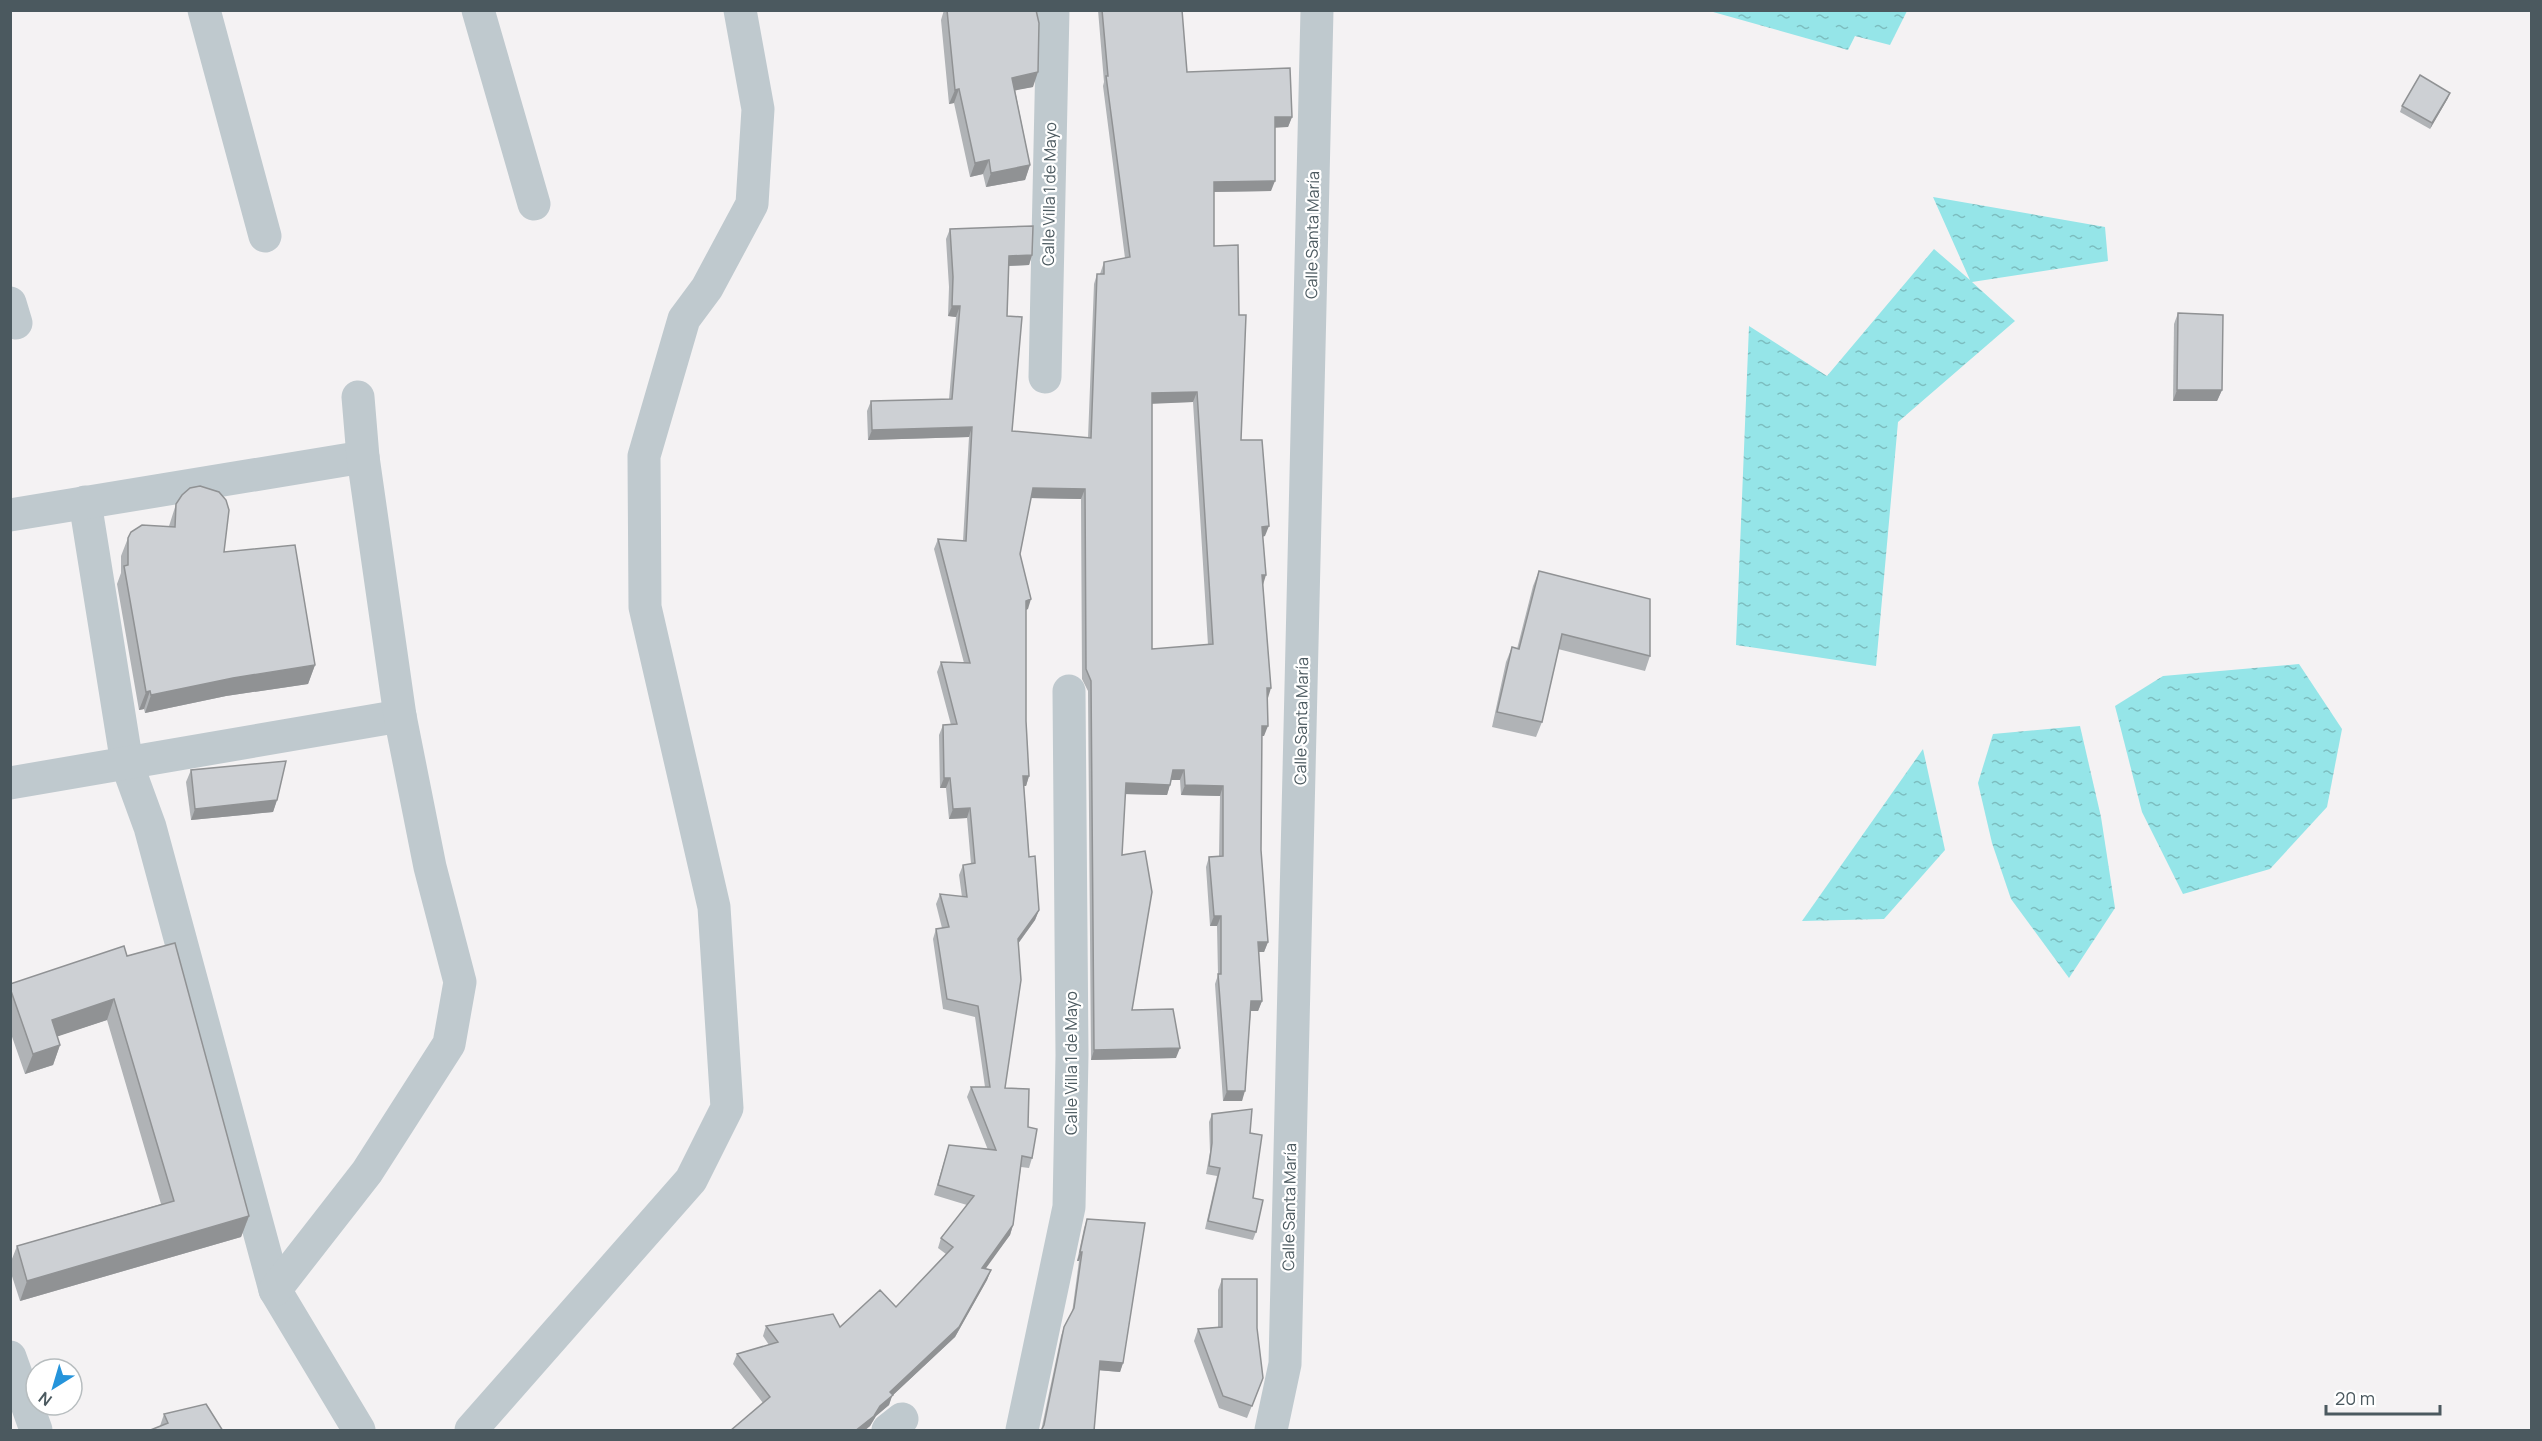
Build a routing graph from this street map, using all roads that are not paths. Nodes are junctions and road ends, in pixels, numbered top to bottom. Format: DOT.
graph roads {
  1 [pos="204,10"];
  2 [pos="478,10"];
  3 [pos="740,10"];
  4 [pos="1053,10"];
  5 [pos="1317,10"];
  6 [pos="534,204"];
  7 [pos="265,236"];
  8 [pos="1045,377"];
  9 [pos="357,397"];
  10 [pos="363,457"];
  11 [pos="85,502"];
  12 [pos="10,515"];
  13 [pos="1068,691"];
  14 [pos="400,716"];
  15 [pos="127,764"];
  16 [pos="10,783"];
  17 [pos="275,1290"];
  18 [pos="10,1357"];
  19 [pos="36,1431"];
  20 [pos="359,1431"];
  21 [pos="471,1431"];
  22 [pos="1022,1431"];
  23 [pos="1272,1431"];
  1 -- 7 [label="street"];
  2 -- 6 [label="street"];
  3 -- 21 [label="street"];
  4 -- 8 [label="street, Calle Villa 1 de Mayo"];
  5 -- 23 [label="street, Calle Santa María"];
  9 -- 10 [label="street"];
  10 -- 11 [label="street"];
  10 -- 14 [label="street"];
  11 -- 12 [label="street"];
  11 -- 15 [label="street"];
  13 -- 22 [label="street, Calle Villa 1 de Mayo"];
  14 -- 15 [label="street"];
  14 -- 17 [label="street"];
  15 -- 16 [label="street"];
  15 -- 17 [label="street"];
  17 -- 20 [label="street"];
  18 -- 19 [label="street"];
}
